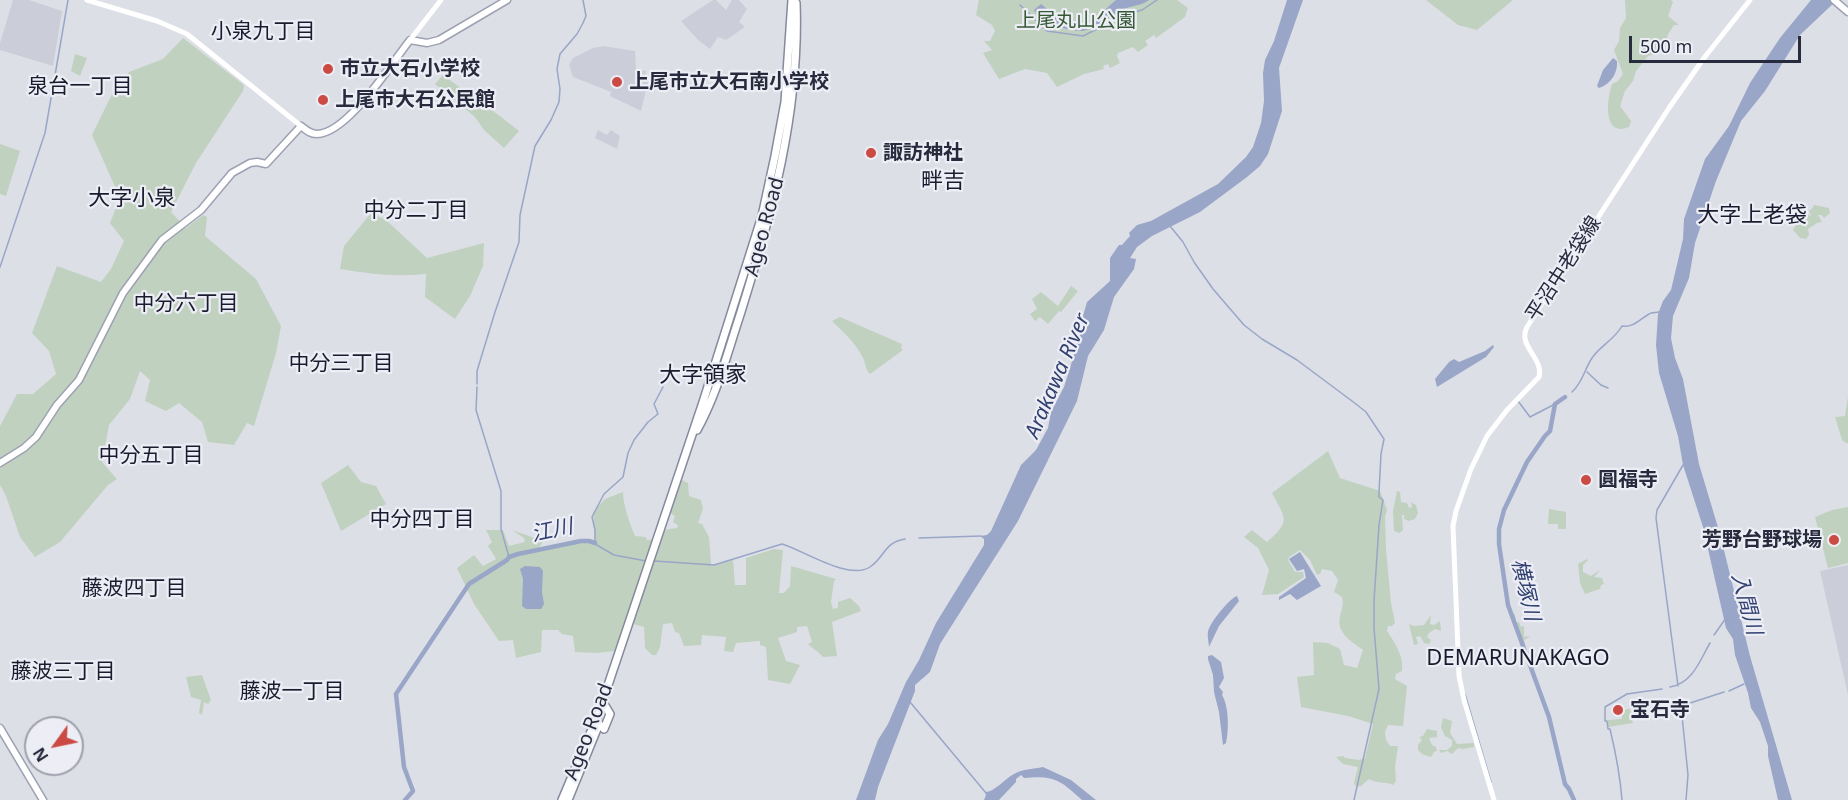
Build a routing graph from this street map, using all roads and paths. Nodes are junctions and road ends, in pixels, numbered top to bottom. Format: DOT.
graph roads {
  1 [pos="87,0"];
  2 [pos="441,0"];
  3 [pos="507,0"];
  4 [pos="794,0"];
  5 [pos="1750,0"];
  6 [pos="1834,0"];
  7 [pos="1848,12"];
  8 [pos="410,40"];
  9 [pos="301,126"];
  10 [pos="0,463"];
  11 [pos="615,664"];
  12 [pos="604,704"];
  13 [pos="0,728"];
  14 [pos="604,729"];
  15 [pos="43,800"];
  16 [pos="562,800"];
  17 [pos="568,800"];
  18 [pos="1494,800"];
  1 -- 9 [label="main road"];
  2 -- 8 [label="main road"];
  3 -- 8 [label="main road"];
  4 -- 11 [label="highway, Ageo Road"];
  5 -- 18 [label="main road, 平沼中老袋線"];
  6 -- 7 [label="main road"];
  8 -- 9 [label="main road"];
  9 -- 10 [label="main road"];
  11 -- 12 [label="highway, Ageo Road"];
  11 -- 16 [label="highway, Ageo Road"];
  12 -- 14 [label="highway"];
  12 -- 17 [label="highway, Ageo Road"];
  13 -- 15 [label="main road"];
}
